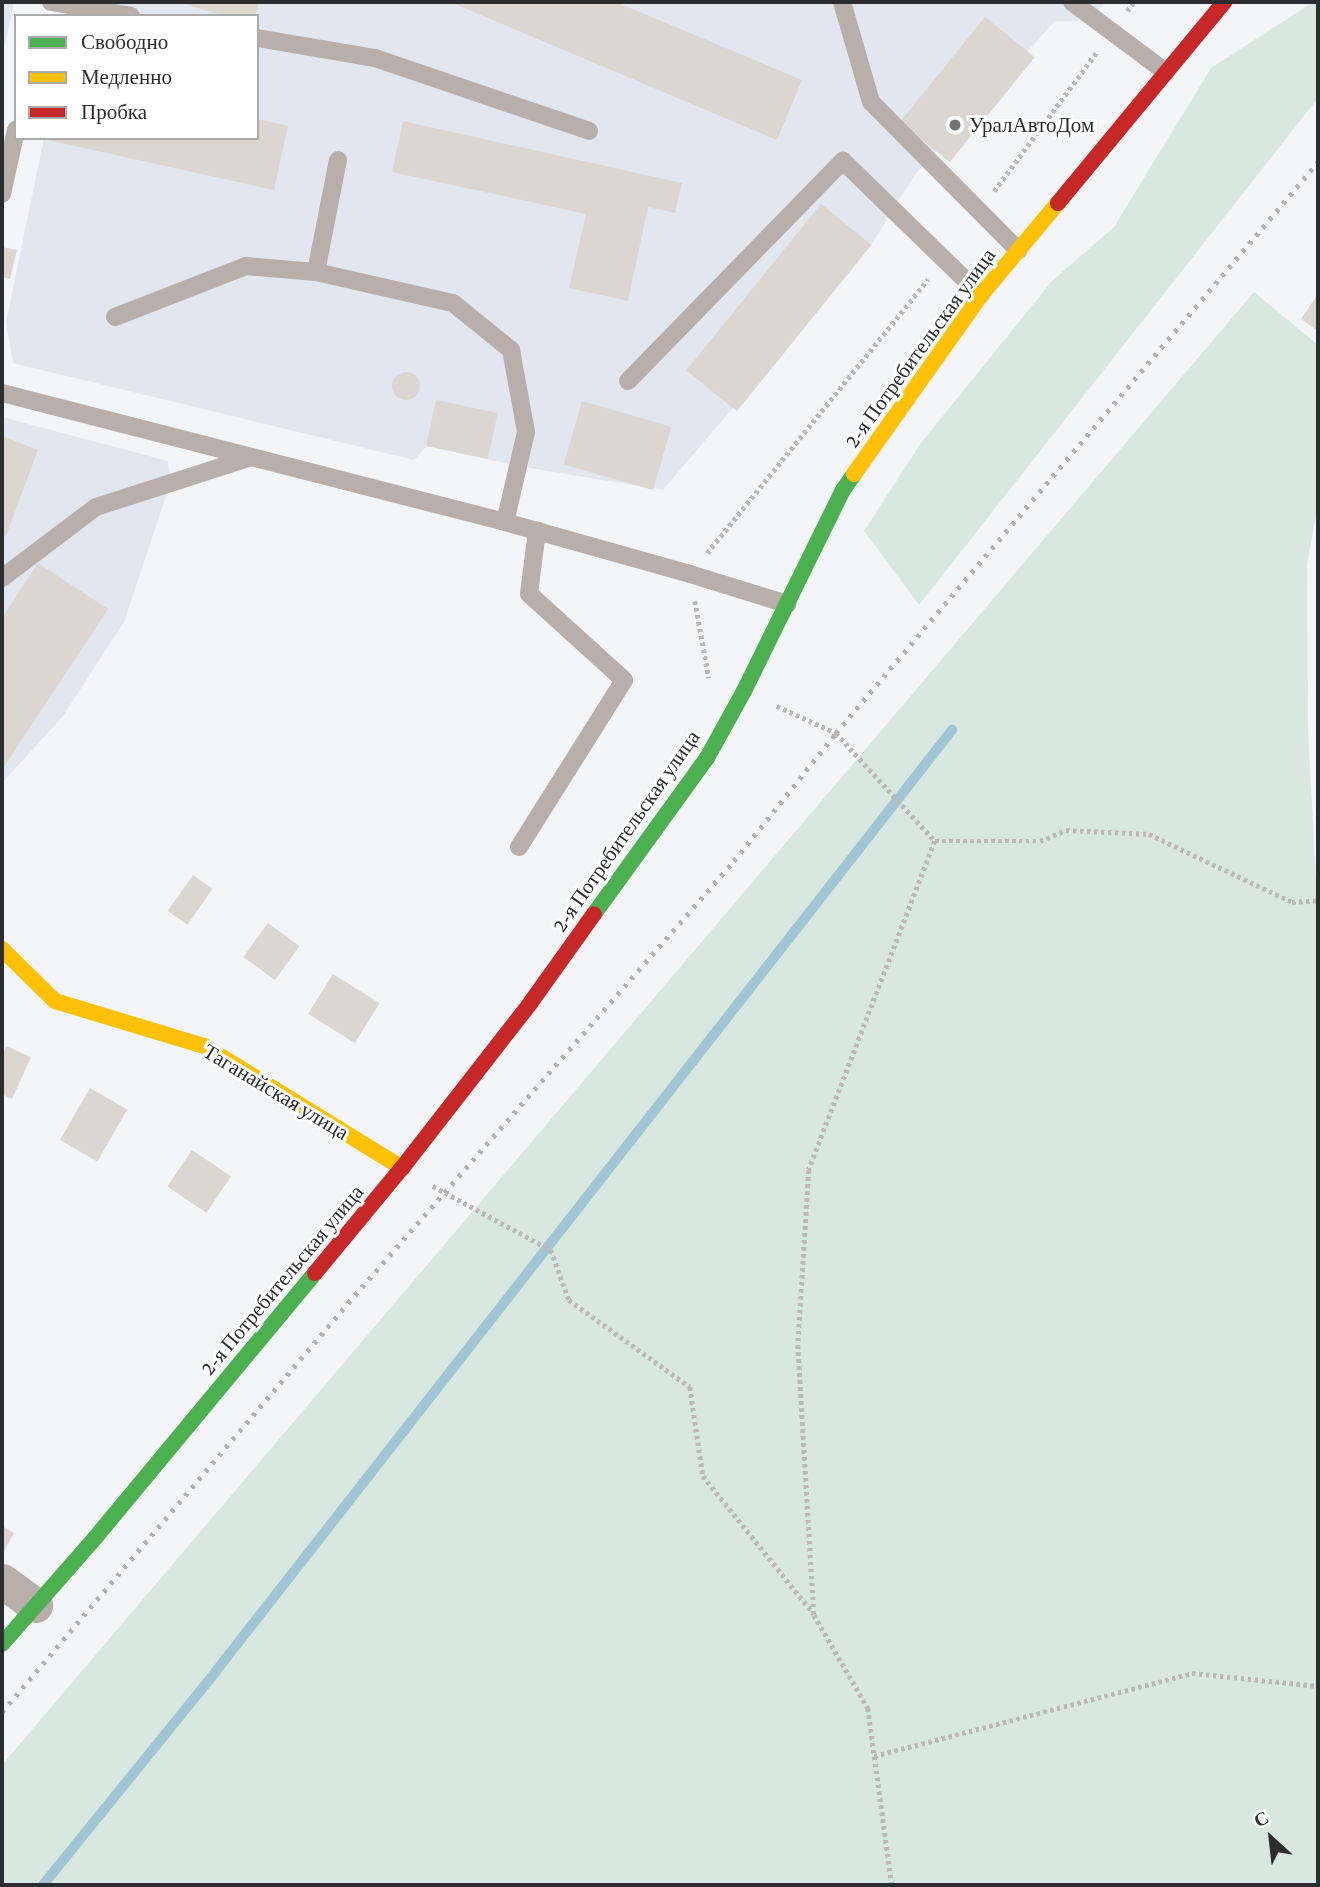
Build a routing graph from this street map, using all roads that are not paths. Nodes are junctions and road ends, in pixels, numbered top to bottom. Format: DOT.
graph roads {
  1 [pos="51,2"];
  2 [pos="842,2"];
  3 [pos="1072,2"];
  4 [pos="1224,2"];
  5 [pos="120,14"];
  6 [pos="259,38"];
  7 [pos="1166,72"];
  8 [pos="589,131"];
  9 [pos="14,139"];
  10 [pos="338,160"];
  11 [pos="2,194"];
  12 [pos="1018,250"];
  13 [pos="316,272"];
  14 [pos="981,295"];
  15 [pos="115,317"];
  16 [pos="628,381"];
  17 [pos="2,393"];
  18 [pos="248,458"];
  19 [pos="505,522"];
  20 [pos="537,531"];
  21 [pos="2,578"];
  22 [pos="787,604"];
  23 [pos="519,847"];
  24 [pos="2,949"];
  25 [pos="402,1168"];
  26 [pos="2,1581"];
  27 [pos="36,1605"];
  28 [pos="2,1644"];
  1 -- 5 [label="lane"];
  2 -- 12 [label="lane"];
  3 -- 7 [label="lane"];
  4 -- 7 [label="street, 2-я Потребительская улица"];
  6 -- 8 [label="lane"];
  7 -- 12 [label="street, 2-я Потребительская улица"];
  9 -- 11 [label="lane"];
  10 -- 13 [label="lane"];
  12 -- 14 [label="street, 2-я Потребительская улица"];
  13 -- 15 [label="lane"];
  13 -- 19 [label="lane"];
  14 -- 16 [label="lane"];
  14 -- 22 [label="street, 2-я Потребительская улица"];
  17 -- 18 [label="lane"];
  18 -- 19 [label="lane"];
  18 -- 21 [label="lane"];
  19 -- 20 [label="lane"];
  20 -- 22 [label="lane"];
  20 -- 23 [label="lane"];
  22 -- 25 [label="street, 2-я Потребительская улица"];
  24 -- 25 [label="street, Таганайская улица"];
  25 -- 27 [label="street, 2-я Потребительская улица"];
  26 -- 27 [label="street"];
  27 -- 28 [label="street, 2-я Потребительская улица"];
}
